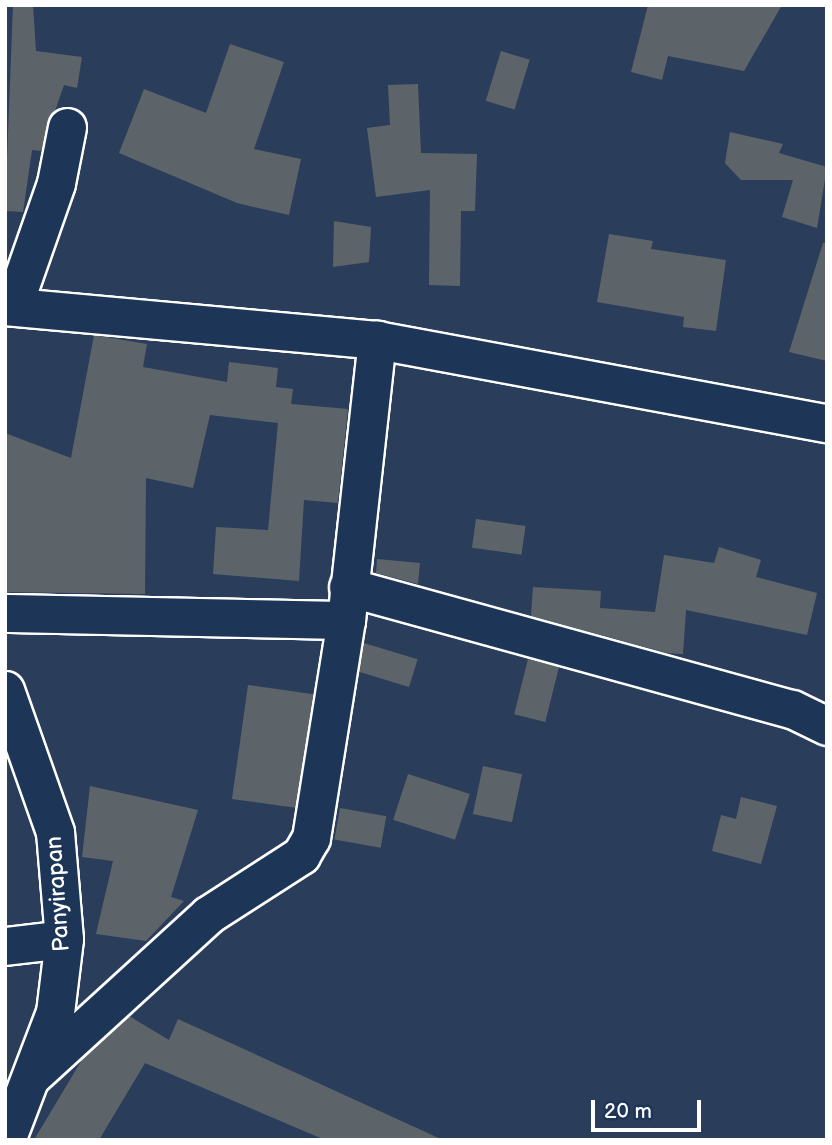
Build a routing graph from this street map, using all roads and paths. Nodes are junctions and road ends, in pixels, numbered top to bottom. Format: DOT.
graph roads {
  1 [pos="67,128"];
  2 [pos="9,306"];
  3 [pos="377,340"];
  4 [pos="827,423"];
  5 [pos="347,603"];
  6 [pos="5,613"];
  7 [pos="5,690"];
  8 [pos="827,726"];
  9 [pos="64,939"];
  10 [pos="5,946"];
  11 [pos="33,1075"];
  12 [pos="6,1140"];
  1 -- 2 [label="street"];
  2 -- 3 [label="street"];
  3 -- 4 [label="street"];
  3 -- 5 [label="street"];
  5 -- 6 [label="street"];
  5 -- 8 [label="street"];
  5 -- 11 [label="street"];
  7 -- 9 [label="street, Panyirapan"];
  9 -- 10 [label="street"];
  9 -- 11 [label="street, Panyirapan"];
  11 -- 12 [label="street, Panyirapan"];
}
